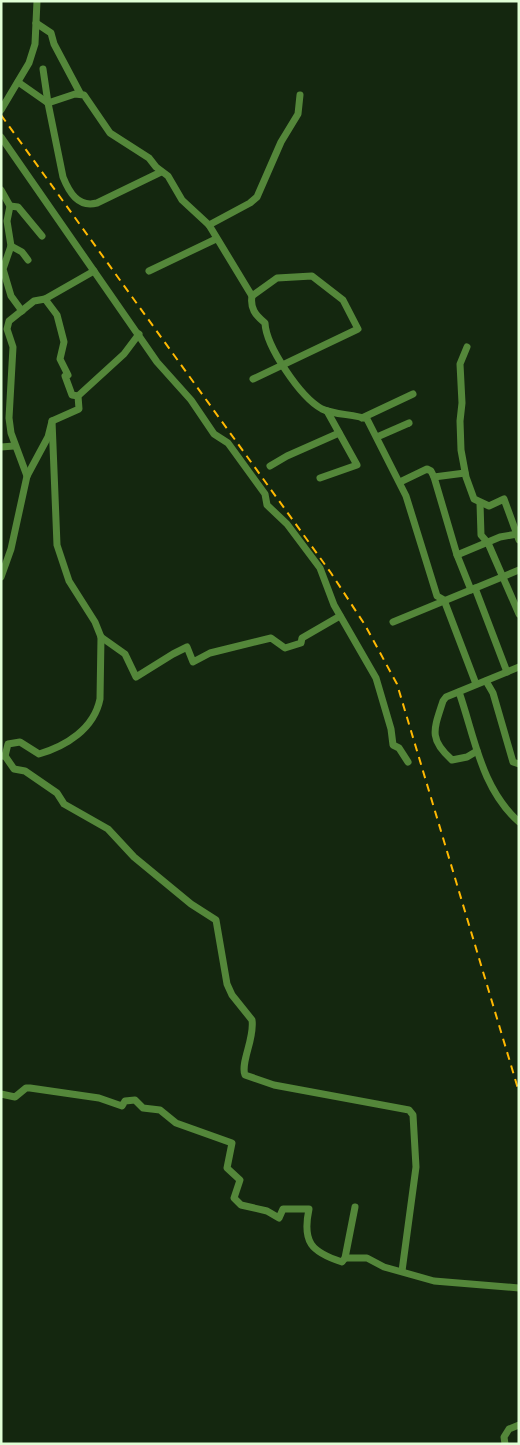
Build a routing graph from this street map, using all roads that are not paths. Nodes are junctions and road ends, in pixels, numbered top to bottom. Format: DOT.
graph roads {
  1 [pos="37,1"];
  2 [pos="36,23"];
  3 [pos="44,68"];
  4 [pos="18,82"];
  5 [pos="80,93"];
  6 [pos="300,95"];
  7 [pos="48,104"];
  8 [pos="1,110"];
  9 [pos="1,137"];
  10 [pos="161,172"];
  11 [pos="1,190"];
  12 [pos="10,206"];
  13 [pos="1,224"];
  14 [pos="209,225"];
  15 [pos="8,233"];
  16 [pos="42,236"];
  17 [pos="216,239"];
  18 [pos="11,246"];
  19 [pos="28,260"];
  20 [pos="2,265"];
  21 [pos="94,271"];
  22 [pos="149,271"];
  23 [pos="252,296"];
  24 [pos="45,299"];
  25 [pos="22,312"];
  26 [pos="139,334"];
  27 [pos="466,348"];
  28 [pos="282,364"];
  29 [pos="253,378"];
  30 [pos="413,394"];
  31 [pos="78,396"];
  32 [pos="327,411"];
  33 [pos="362,418"];
  34 [pos="52,421"];
  35 [pos="409,423"];
  36 [pos="339,433"];
  37 [pos="377,437"];
  38 [pos="7,446"];
  39 [pos="1,453"];
  40 [pos="270,466"];
  41 [pos="465,473"];
  42 [pos="27,476"];
  43 [pos="434,477"];
  44 [pos="320,478"];
  45 [pos="400,482"];
  46 [pos="480,503"];
  47 [pos="518,537"];
  48 [pos="488,543"];
  49 [pos="457,555"];
  50 [pos="519,570"];
  51 [pos="503,576"];
  52 [pos="1,577"];
  53 [pos="473,589"];
  54 [pos="444,600"];
  55 [pos="519,614"];
  56 [pos="340,616"];
  57 [pos="393,622"];
  58 [pos="101,637"];
  59 [pos="519,667"];
  60 [pos="507,672"];
  61 [pos="486,681"];
  62 [pos="476,684"];
  63 [pos="458,692"];
  64 [pos="477,751"];
  65 [pos="2,756"];
  66 [pos="408,762"];
  67 [pos="519,764"];
  68 [pos="519,822"];
  69 [pos="1,1094"];
  70 [pos="355,1206"];
  71 [pos="345,1258"];
  72 [pos="402,1271"];
  73 [pos="519,1288"];
  74 [pos="519,1425"];
  75 [pos="503,1442"];
  1 -- 2 [label="street"];
  2 -- 4 [label="street"];
  2 -- 5 [label="street"];
  3 -- 7 [label="street"];
  4 -- 7 [label="street"];
  4 -- 8 [label="street"];
  5 -- 7 [label="street"];
  5 -- 10 [label="street"];
  6 -- 14 [label="street"];
  7 -- 10 [label="street"];
  9 -- 21 [label="street"];
  10 -- 14 [label="street"];
  11 -- 12 [label="street"];
  12 -- 15 [label="street"];
  12 -- 16 [label="street"];
  13 -- 15 [label="street"];
  14 -- 17 [label="street"];
  15 -- 18 [label="street"];
  17 -- 22 [label="street"];
  17 -- 23 [label="street"];
  18 -- 19 [label="street"];
  18 -- 20 [label="street"];
  20 -- 25 [label="street"];
  21 -- 24 [label="street"];
  21 -- 26 [label="street"];
  23 -- 28 [label="street"];
  23 -- 28 [label="street"];
  24 -- 25 [label="street"];
  24 -- 31 [label="street"];
  25 -- 38 [label="street"];
  26 -- 31 [label="street"];
  26 -- 56 [label="street"];
  27 -- 41 [label="street"];
  28 -- 29 [label="street"];
  28 -- 32 [label="street"];
  30 -- 33 [label="street"];
  31 -- 34 [label="street"];
  32 -- 33 [label="street"];
  32 -- 36 [label="street"];
  33 -- 37 [label="street"];
  34 -- 42 [label="street"];
  34 -- 58 [label="street"];
  35 -- 37 [label="street"];
  36 -- 40 [label="street"];
  36 -- 44 [label="street"];
  37 -- 45 [label="street"];
  38 -- 39 [label="street"];
  38 -- 42 [label="street"];
  41 -- 43 [label="street"];
  41 -- 46 [label="street"];
  42 -- 52 [label="street"];
  43 -- 45 [label="street"];
  43 -- 49 [label="street"];
  45 -- 54 [label="street"];
  46 -- 47 [label="street"];
  46 -- 48 [label="street"];
  47 -- 48 [label="street"];
  48 -- 49 [label="street"];
  48 -- 51 [label="street"];
  49 -- 53 [label="street"];
  50 -- 51 [label="street"];
  51 -- 53 [label="street"];
  51 -- 55 [label="street"];
  53 -- 54 [label="street"];
  53 -- 60 [label="street"];
  54 -- 57 [label="street"];
  54 -- 62 [label="street"];
  56 -- 58 [label="street"];
  56 -- 66 [label="street"];
  58 -- 65 [label="street"];
  59 -- 60 [label="street"];
  60 -- 61 [label="street"];
  61 -- 62 [label="street"];
  61 -- 67 [label="street"];
  62 -- 63 [label="street"];
  63 -- 64 [label="street"];
  63 -- 64 [label="street"];
  64 -- 68 [label="street"];
  65 -- 72 [label="street"];
  69 -- 71 [label="street"];
  70 -- 71 [label="street"];
  71 -- 72 [label="street"];
  72 -- 73 [label="street"];
  74 -- 75 [label="street"];
}
